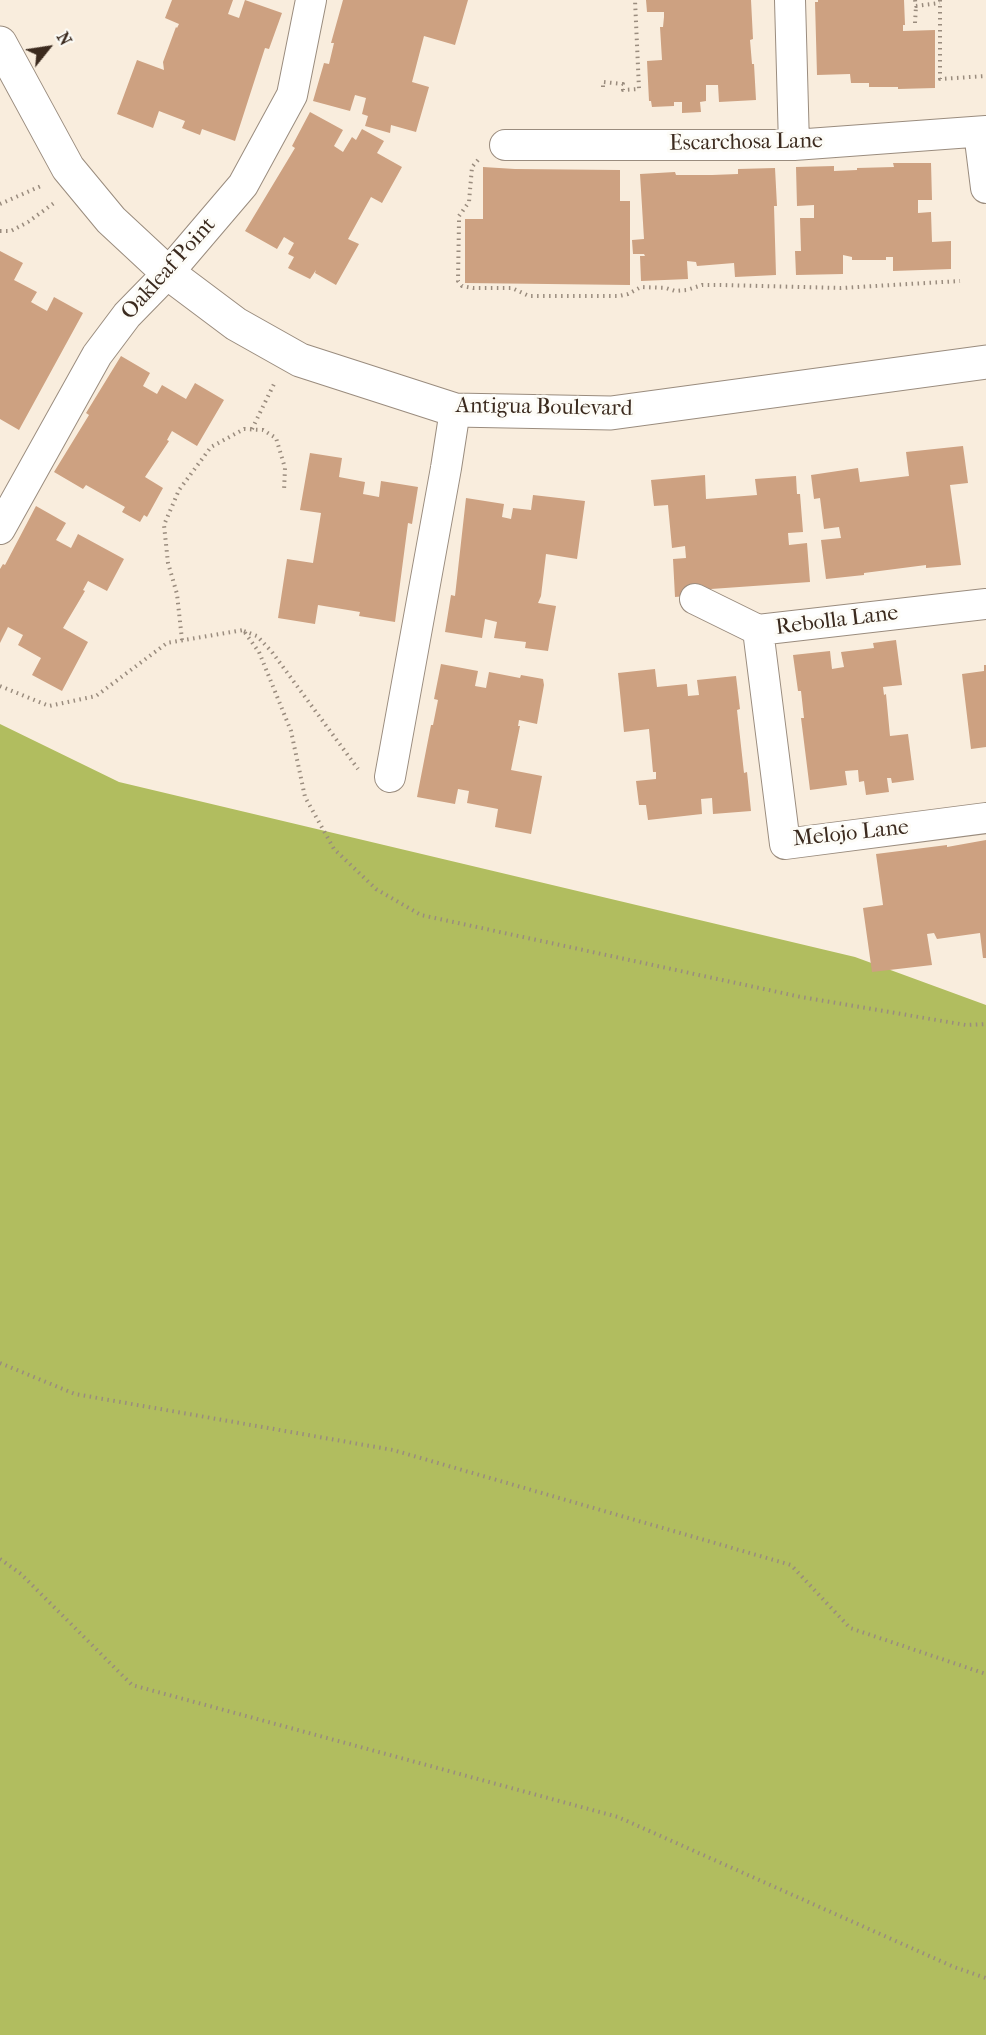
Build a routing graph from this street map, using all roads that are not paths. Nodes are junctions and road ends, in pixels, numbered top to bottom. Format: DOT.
graph roads {
  1 [pos="311,0"];
  2 [pos="790,0"];
  3 [pos="1,48"];
  4 [pos="982,132"];
  5 [pos="505,145"];
  6 [pos="794,145"];
  7 [pos="986,188"];
  8 [pos="168,273"];
  9 [pos="986,362"];
  10 [pos="455,410"];
  11 [pos="0,529"];
  12 [pos="695,599"];
  13 [pos="986,604"];
  14 [pos="758,630"];
  15 [pos="390,777"];
  16 [pos="986,819"];
  1 -- 8 [label="street, Oakleaf Point"];
  2 -- 6 [label="street"];
  3 -- 8 [label="street, Antigua Boulevard"];
  4 -- 6 [label="street, Escarchosa Lane"];
  4 -- 7 [label="street"];
  5 -- 6 [label="street, Escarchosa Lane"];
  8 -- 10 [label="street, Antigua Boulevard"];
  8 -- 11 [label="street, Oakleaf Point"];
  9 -- 10 [label="street, Antigua Boulevard"];
  10 -- 15 [label="street"];
  12 -- 14 [label="street, Rebolla Lane"];
  13 -- 14 [label="street, Rebolla Lane"];
  14 -- 16 [label="street, Melojo Lane"];
}
